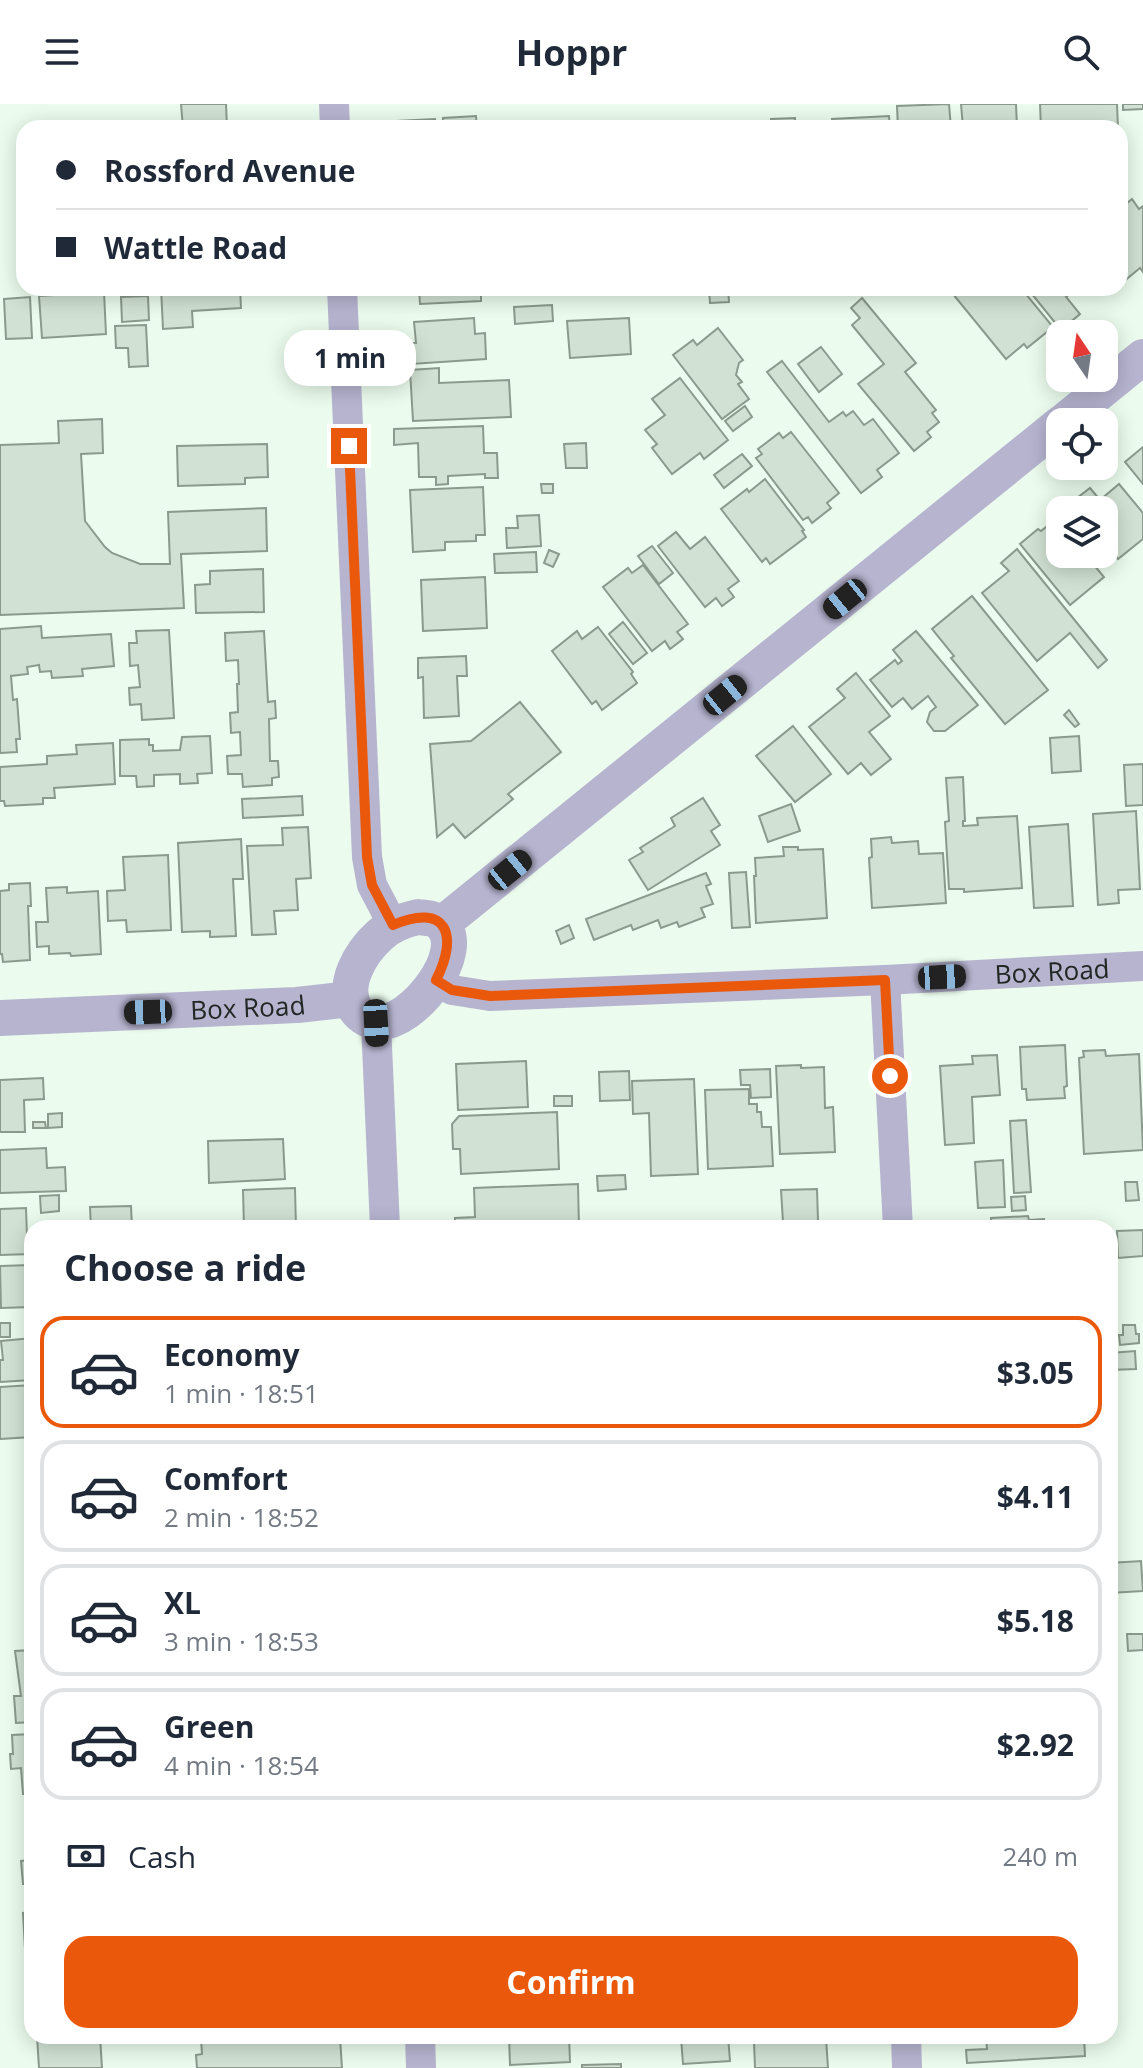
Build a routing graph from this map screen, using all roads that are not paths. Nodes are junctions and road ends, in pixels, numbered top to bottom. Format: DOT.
graph roads {
  1 [pos="342,296"];
  2 [pos="1143,357"];
  3 [pos="1080,408"];
  4 [pos="1046,436"];
  5 [pos="442,924"];
  6 [pos="393,925"];
  7 [pos="1143,966"];
  8 [pos="436,980"];
  9 [pos="885,980"];
  10 [pos="364,1011"];
  11 [pos="0,1018"];
  12 [pos="384,1220"];
  13 [pos="898,1220"];
  14 [pos="420,2044"];
  15 [pos="906,2044"];
  16 [pos="421,2068"];
  17 [pos="907,2068"];
  1 -- 6 [label="street"];
  2 -- 3 [label="street"];
  4 -- 5 [label="street"];
  5 -- 6 [label="street"];
  5 -- 8 [label="street"];
  6 -- 10 [label="street"];
  7 -- 9 [label="street, Box Road"];
  8 -- 9 [label="street, Box Road"];
  8 -- 10 [label="street"];
  9 -- 13 [label="street"];
  10 -- 11 [label="street, Box Road"];
  10 -- 12 [label="street"];
  14 -- 16 [label="street"];
  15 -- 17 [label="street"];
}
